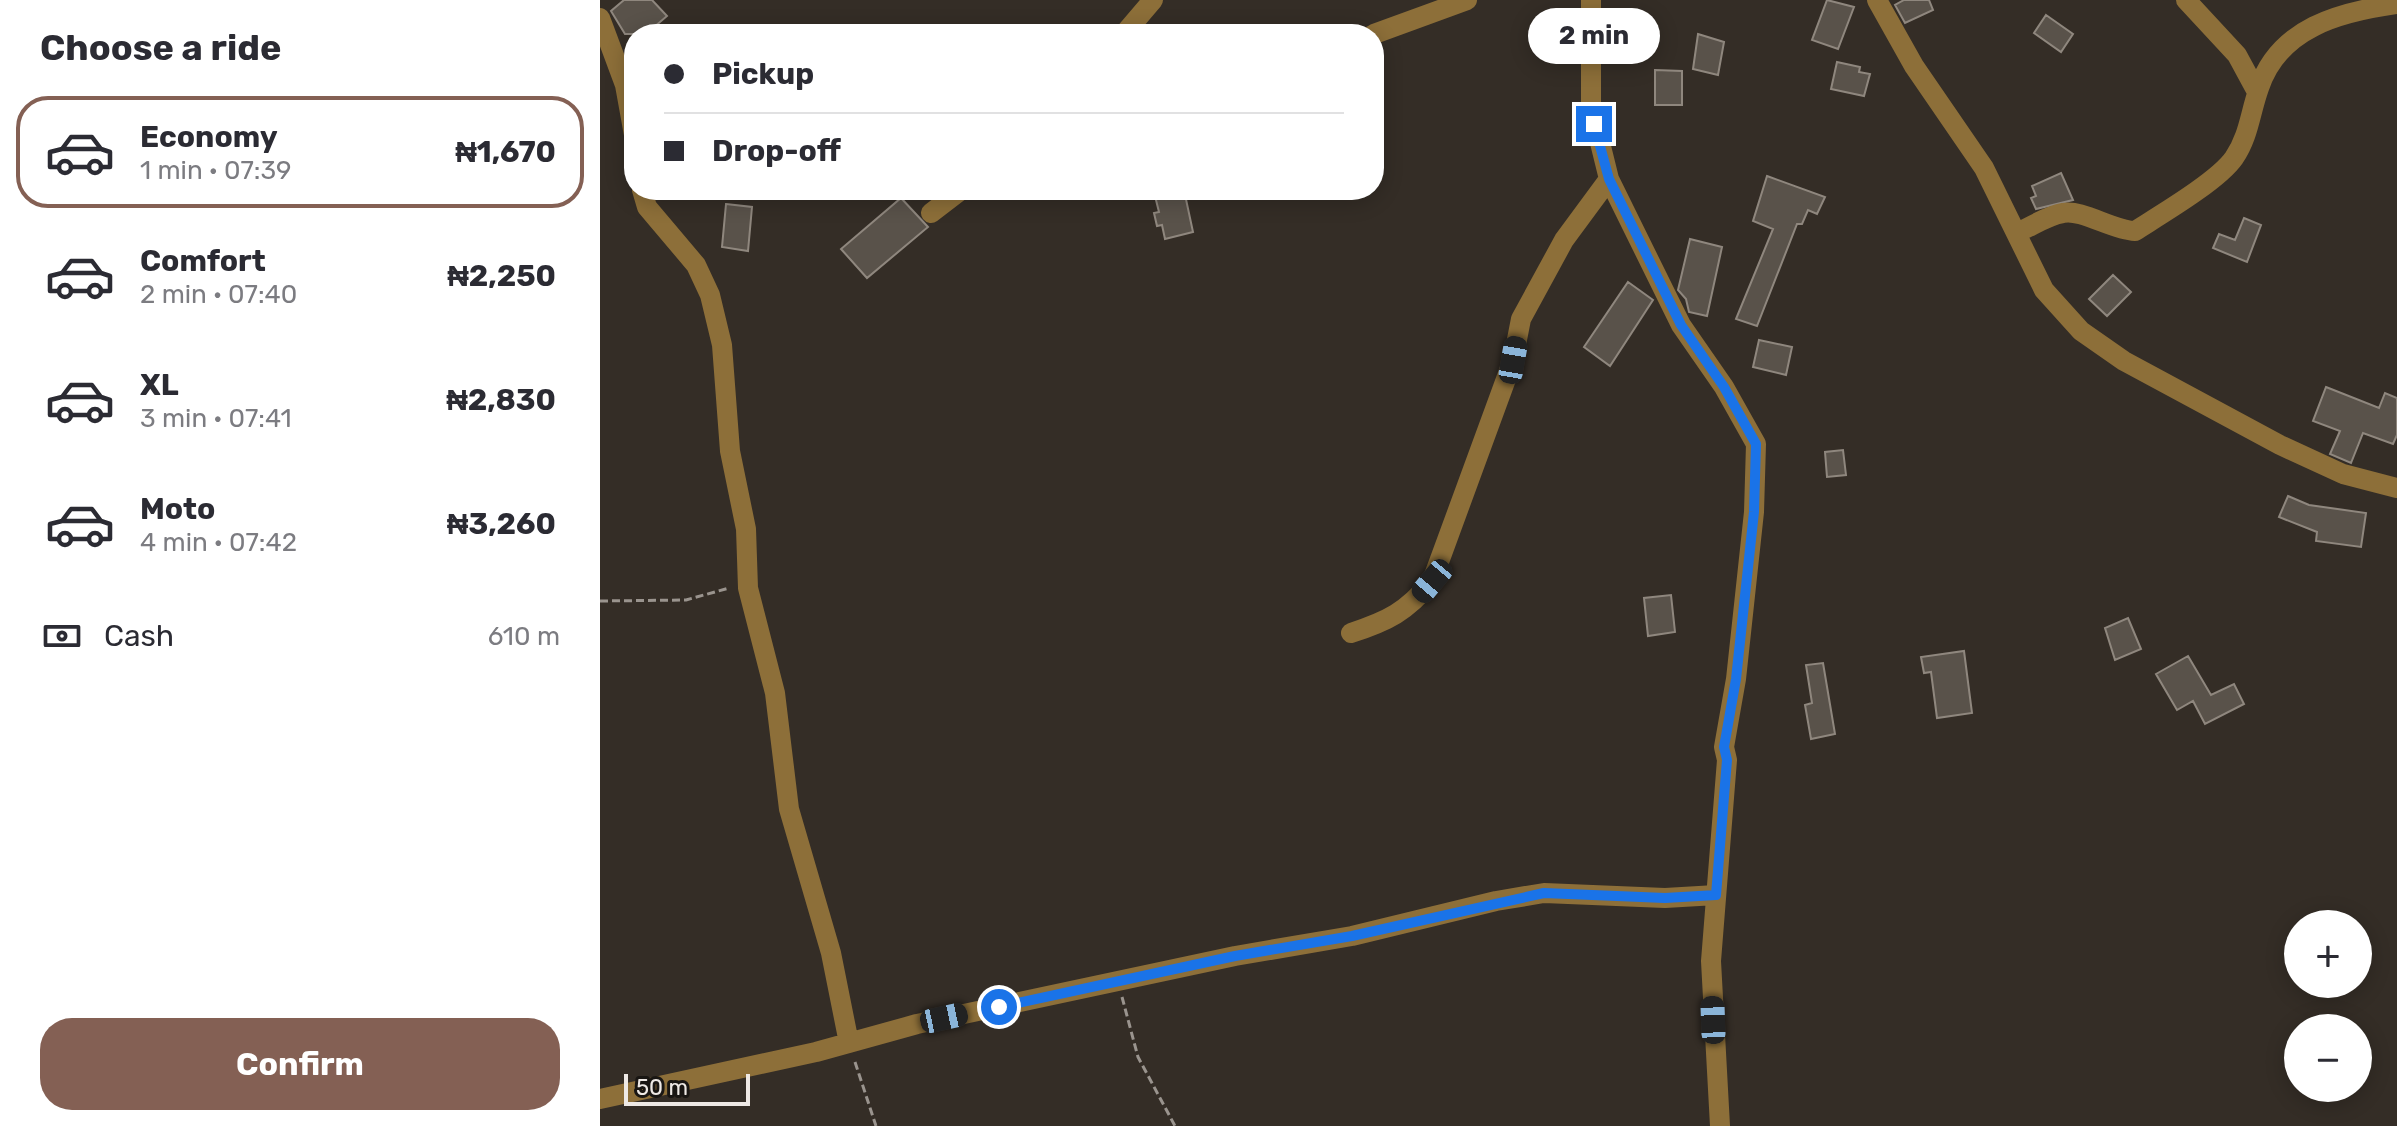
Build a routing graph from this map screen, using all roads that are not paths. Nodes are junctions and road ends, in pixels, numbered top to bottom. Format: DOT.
graph roads {
  1 [pos="1153,0"];
  2 [pos="1467,0"];
  3 [pos="1591,0"];
  4 [pos="1877,0"];
  5 [pos="2186,0"];
  6 [pos="2397,4"];
  7 [pos="600,18"];
  8 [pos="1133,24"];
  9 [pos="1384,30"];
  10 [pos="624,82"];
  11 [pos="2257,92"];
  12 [pos="1609,179"];
  13 [pos="645,200"];
  14 [pos="948,200"];
  15 [pos="931,213"];
  16 [pos="2016,233"];
  17 [pos="2397,488"];
  18 [pos="1351,633"];
  19 [pos="1716,895"];
  20 [pos="849,1043"];
  21 [pos="600,1099"];
  22 [pos="1720,1126"];
  1 -- 8 [label="street"];
  2 -- 9 [label="street"];
  3 -- 12 [label="street"];
  4 -- 16 [label="street"];
  5 -- 11 [label="street"];
  6 -- 11 [label="street"];
  7 -- 10 [label="street"];
  11 -- 16 [label="street"];
  12 -- 18 [label="street"];
  12 -- 19 [label="street"];
  13 -- 20 [label="street"];
  14 -- 15 [label="street"];
  16 -- 17 [label="street"];
  19 -- 20 [label="street"];
  19 -- 22 [label="street"];
  20 -- 21 [label="street"];
}
